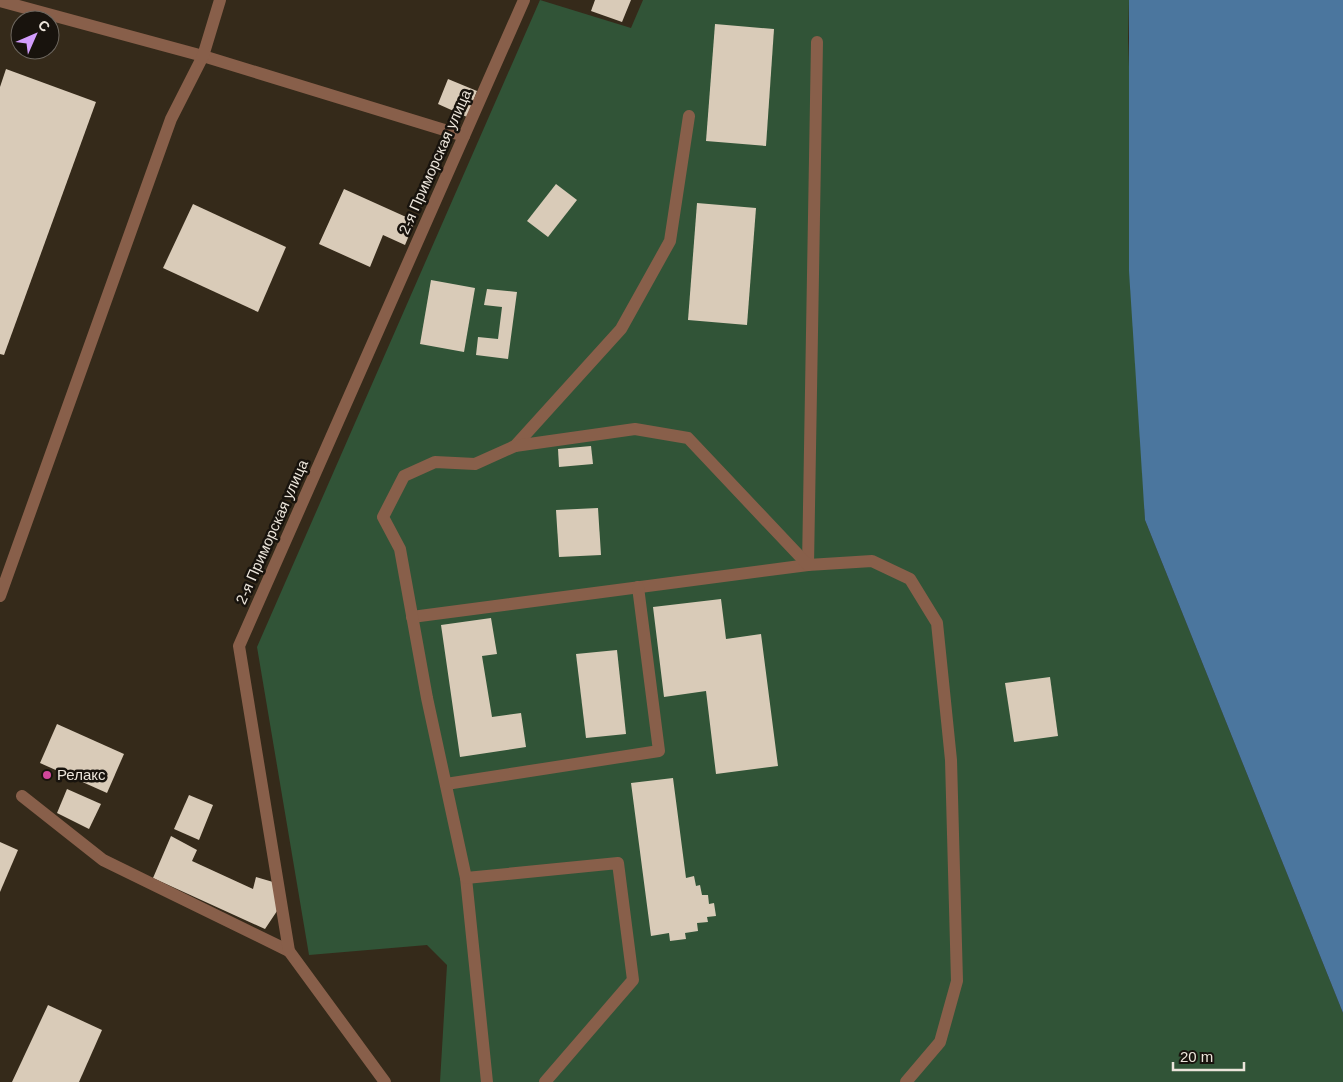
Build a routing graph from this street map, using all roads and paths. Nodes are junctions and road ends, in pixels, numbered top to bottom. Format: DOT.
graph roads {
  1 [pos="220,0"];
  2 [pos="524,0"];
  3 [pos="0,1"];
  4 [pos="817,42"];
  5 [pos="204,56"];
  6 [pos="689,116"];
  7 [pos="464,136"];
  8 [pos="515,446"];
  9 [pos="808,565"];
  10 [pos="638,587"];
  11 [pos="0,596"];
  12 [pos="412,616"];
  13 [pos="446,784"];
  14 [pos="22,796"];
  15 [pos="466,878"];
  16 [pos="289,951"];
  17 [pos="385,1082"];
  18 [pos="487,1082"];
  19 [pos="546,1082"];
  20 [pos="906,1082"];
  1 -- 5 [label="street"];
  2 -- 7 [label="street, 2-я Приморская улица"];
  3 -- 5 [label="street"];
  4 -- 9 [label="street"];
  5 -- 7 [label="street"];
  5 -- 11 [label="street"];
  6 -- 8 [label="street"];
  7 -- 16 [label="street, 2-я Приморская улица"];
  8 -- 9 [label="street"];
  8 -- 12 [label="street"];
  9 -- 10 [label="street"];
  9 -- 20 [label="street"];
  10 -- 12 [label="street"];
  10 -- 13 [label="street"];
  12 -- 13 [label="street"];
  13 -- 15 [label="street"];
  14 -- 16 [label="street"];
  15 -- 18 [label="street"];
  15 -- 19 [label="street"];
  16 -- 17 [label="street, 2-я Приморская улица"];
}
